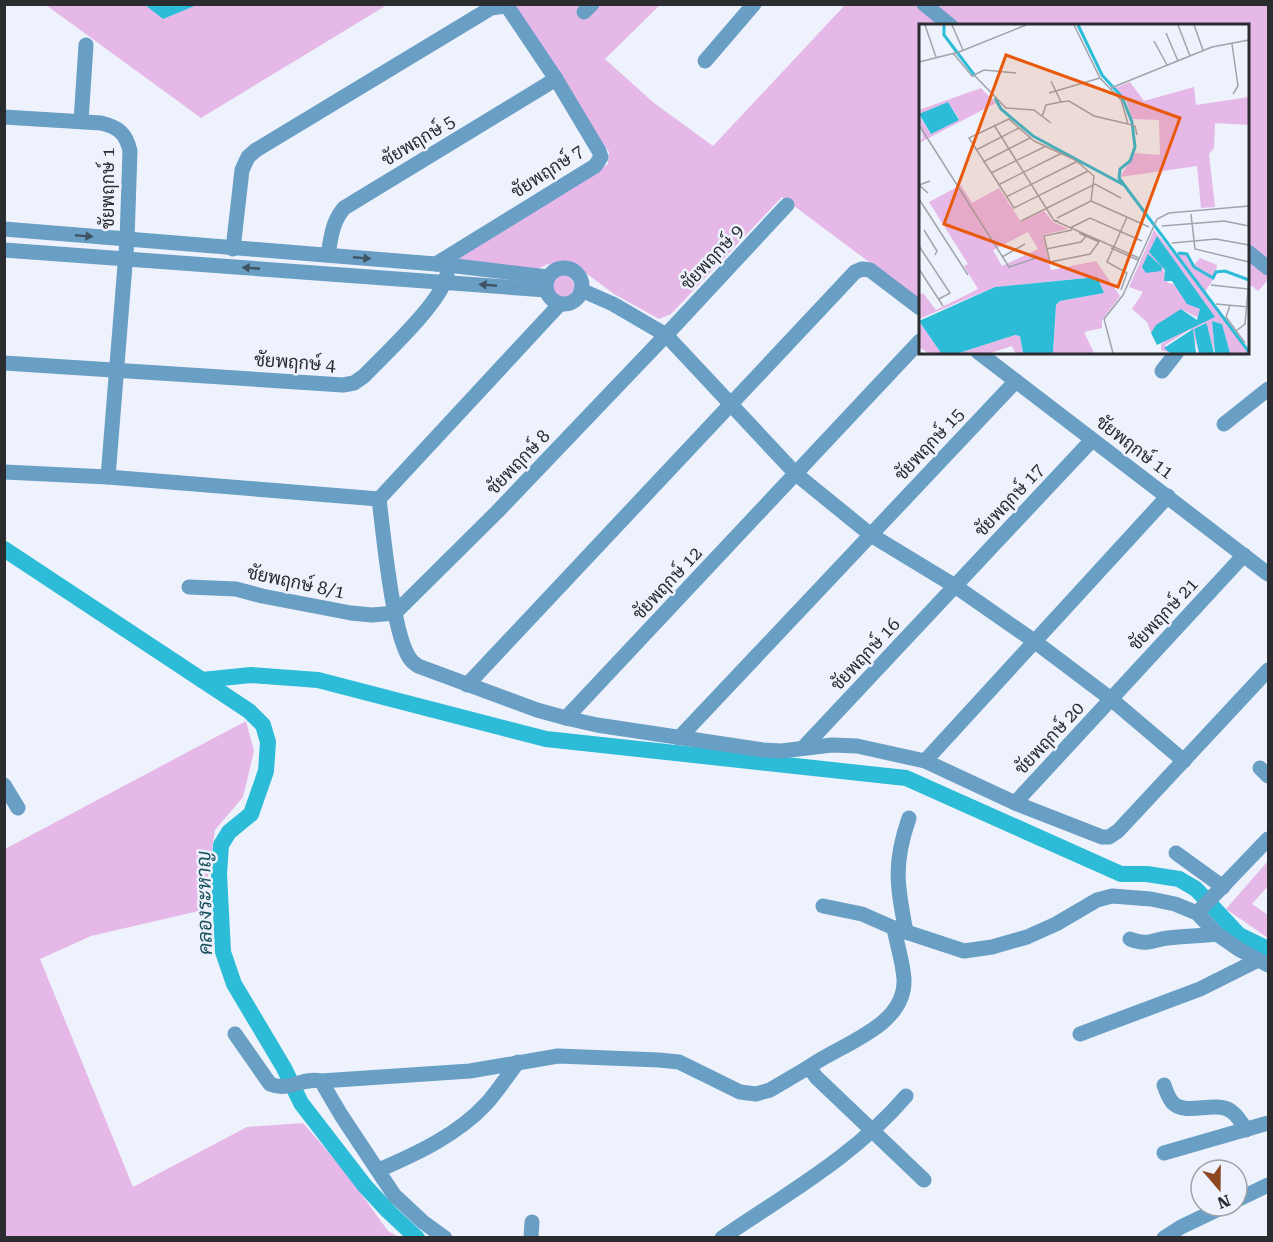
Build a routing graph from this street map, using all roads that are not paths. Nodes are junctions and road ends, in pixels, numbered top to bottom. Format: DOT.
graph roads {
  1 [pos="754,4"];
  2 [pos="924,4"];
  3 [pos="949,24"];
  4 [pos="86,45"];
  5 [pos="705,61"];
  6 [pos="556,80"];
  7 [pos="4,117"];
  8 [pos="81,121"];
  9 [pos="787,205"];
  10 [pos="4,229"];
  11 [pos="56,234"];
  12 [pos="127,240"];
  13 [pos="183,245"];
  14 [pos="233,249"];
  15 [pos="4,250"];
  16 [pos="283,253"];
  17 [pos="54,254"];
  18 [pos="328,255"];
  19 [pos="1249,257"];
  20 [pos="125,258"];
  21 [pos="181,262"];
  22 [pos="442,265"];
  23 [pos="1269,268"];
  24 [pos="281,271"];
  25 [pos="446,281"];
  26 [pos="547,283"];
  27 [pos="581,290"];
  28 [pos="560,304"];
  29 [pos="919,307"];
  30 [pos="666,335"];
  31 [pos="919,343"];
  32 [pos="981,354"];
  33 [pos="1175,354"];
  34 [pos="4,363"];
  35 [pos="117,370"];
  36 [pos="1162,371"];
  37 [pos="1016,381"];
  38 [pos="1269,389"];
  39 [pos="731,406"];
  40 [pos="1224,424"];
  41 [pos="1092,440"];
  42 [pos="4,472"];
  43 [pos="796,474"];
  44 [pos="108,477"];
  45 [pos="1168,496"];
  46 [pos="379,499"];
  47 [pos="871,534"];
  48 [pos="1244,555"];
  49 [pos="1269,574"];
  50 [pos="189,586"];
  51 [pos="955,586"];
  52 [pos="395,614"];
  53 [pos="1034,641"];
  54 [pos="1269,670"];
  55 [pos="467,686"];
  56 [pos="1111,699"];
  57 [pos="567,718"];
  58 [pos="679,738"];
  59 [pos="803,748"];
  60 [pos="925,761"];
  61 [pos="1184,761"];
  62 [pos="4,785"];
  63 [pos="1015,803"];
  64 [pos="18,808"];
  65 [pos="909,818"];
  66 [pos="1269,839"];
  67 [pos="1176,852"];
  68 [pos="1223,887"];
  69 [pos="823,906"];
  70 [pos="1197,914"];
  71 [pos="900,930"];
  72 [pos="1217,934"];
  73 [pos="1130,939"];
  74 [pos="1263,962"];
  75 [pos="235,1034"];
  76 [pos="1080,1034"];
  77 [pos="518,1062"];
  78 [pos="809,1067"];
  79 [pos="314,1081"];
  80 [pos="1164,1085"];
  81 [pos="906,1096"];
  82 [pos="1269,1123"];
  83 [pos="1246,1130"];
  84 [pos="872,1131"];
  85 [pos="1164,1153"];
  86 [pos="379,1170"];
  87 [pos="924,1180"];
  88 [pos="1269,1185"];
  89 [pos="1249,1194"];
  90 [pos="1200,1218"];
  91 [pos="532,1222"];
  92 [pos="743,1232"];
  93 [pos="445,1238"];
  94 [pos="531,1238"];
  95 [pos="722,1238"];
  96 [pos="1164,1238"];
  1 -- 5 [label="street"];
  2 -- 3 [label="street"];
  4 -- 8 [label="street"];
  6 -- 14 [label="street"];
  6 -- 18 [label="street, ชัยพฤกษ์ 5"];
  6 -- 22 [label="street, ชัยพฤกษ์ 7"];
  7 -- 8 [label="street, ชัยพฤกษ์ 1"];
  8 -- 12 [label="street, ชัยพฤกษ์ 1"];
  9 -- 30 [label="street, ชัยพฤกษ์ 9"];
  10 -- 11 [label="street"];
  11 -- 12 [label="street, one-way"];
  11 -- 17 [label="street"];
  12 -- 13 [label="street"];
  12 -- 20 [label="street, ชัยพฤกษ์ 1"];
  13 -- 14 [label="street"];
  13 -- 21 [label="street"];
  14 -- 16 [label="street"];
  15 -- 17 [label="street"];
  16 -- 18 [label="street"];
  16 -- 24 [label="street"];
  17 -- 20 [label="street"];
  18 -- 22 [label="street, one-way"];
  19 -- 23 [label="street"];
  20 -- 21 [label="street"];
  20 -- 35 [label="street, ชัยพฤกษ์ 1"];
  24 -- 21 [label="street, one-way"];
  22 -- 25 [label="street, ชัยพฤกษ์ 4"];
  22 -- 26 [label="street"];
  24 -- 25 [label="street"];
  26 -- 25 [label="street, one-way"];
  25 -- 35 [label="street, ชัยพฤกษ์ 4"];
  26 -- 27 [label="street"];
  26 -- 28 [label="street"];
  27 -- 28 [label="street"];
  27 -- 30 [label="street"];
  28 -- 46 [label="street"];
  29 -- 39 [label="street"];
  30 -- 39 [label="street"];
  30 -- 52 [label="street, ชัยพฤกษ์ 8"];
  31 -- 43 [label="street, ชัยพฤกษ์ 12"];
  32 -- 37 [label="street, ชัยพฤกษ์ 11"];
  33 -- 36 [label="street"];
  34 -- 35 [label="street, ชัยพฤกษ์ 4"];
  35 -- 44 [label="street, ชัยพฤกษ์ 1"];
  37 -- 41 [label="street, ชัยพฤกษ์ 11"];
  37 -- 47 [label="street, ชัยพฤกษ์ 15"];
  38 -- 40 [label="street"];
  39 -- 43 [label="street"];
  39 -- 55 [label="street"];
  41 -- 45 [label="street, ชัยพฤกษ์ 11"];
  41 -- 51 [label="street, ชัยพฤกษ์ 17"];
  42 -- 44 [label="street"];
  43 -- 47 [label="street"];
  43 -- 57 [label="street, ชัยพฤกษ์ 12"];
  44 -- 46 [label="street"];
  45 -- 48 [label="street, ชัยพฤกษ์ 11"];
  45 -- 53 [label="street"];
  46 -- 52 [label="street"];
  47 -- 51 [label="street"];
  47 -- 58 [label="street, ชัยพฤกษ์ 15"];
  48 -- 49 [label="street, ชัยพฤกษ์ 11"];
  48 -- 56 [label="street, ชัยพฤกษ์ 21"];
  50 -- 52 [label="street, ชัยพฤกษ์ 8/1"];
  51 -- 53 [label="street"];
  51 -- 59 [label="street, ชัยพฤกษ์ 16"];
  52 -- 55 [label="street"];
  53 -- 56 [label="street"];
  53 -- 60 [label="street"];
  54 -- 61 [label="street"];
  55 -- 57 [label="street"];
  56 -- 61 [label="street"];
  56 -- 63 [label="street, ชัยพฤกษ์ 20"];
  57 -- 58 [label="street"];
  58 -- 59 [label="street"];
  59 -- 60 [label="street"];
  60 -- 63 [label="street"];
  61 -- 63 [label="street"];
  62 -- 64 [label="street"];
  65 -- 71 [label="street"];
  66 -- 68 [label="street"];
  67 -- 68 [label="street"];
  68 -- 70 [label="street"];
  69 -- 71 [label="street"];
  70 -- 71 [label="street"];
  70 -- 72 [label="street"];
  71 -- 78 [label="street"];
  72 -- 73 [label="street"];
  72 -- 74 [label="street"];
  74 -- 76 [label="street"];
  75 -- 79 [label="street"];
  77 -- 78 [label="street"];
  77 -- 79 [label="street"];
  77 -- 86 [label="street"];
  78 -- 84 [label="street"];
  79 -- 86 [label="street"];
  80 -- 83 [label="street"];
  81 -- 84 [label="street"];
  82 -- 83 [label="street"];
  83 -- 85 [label="street"];
  84 -- 87 [label="street"];
  84 -- 92 [label="street"];
  86 -- 93 [label="street"];
  88 -- 89 [label="street"];
  90 -- 96 [label="street"];
  91 -- 94 [label="street"];
  92 -- 95 [label="street"];
}
